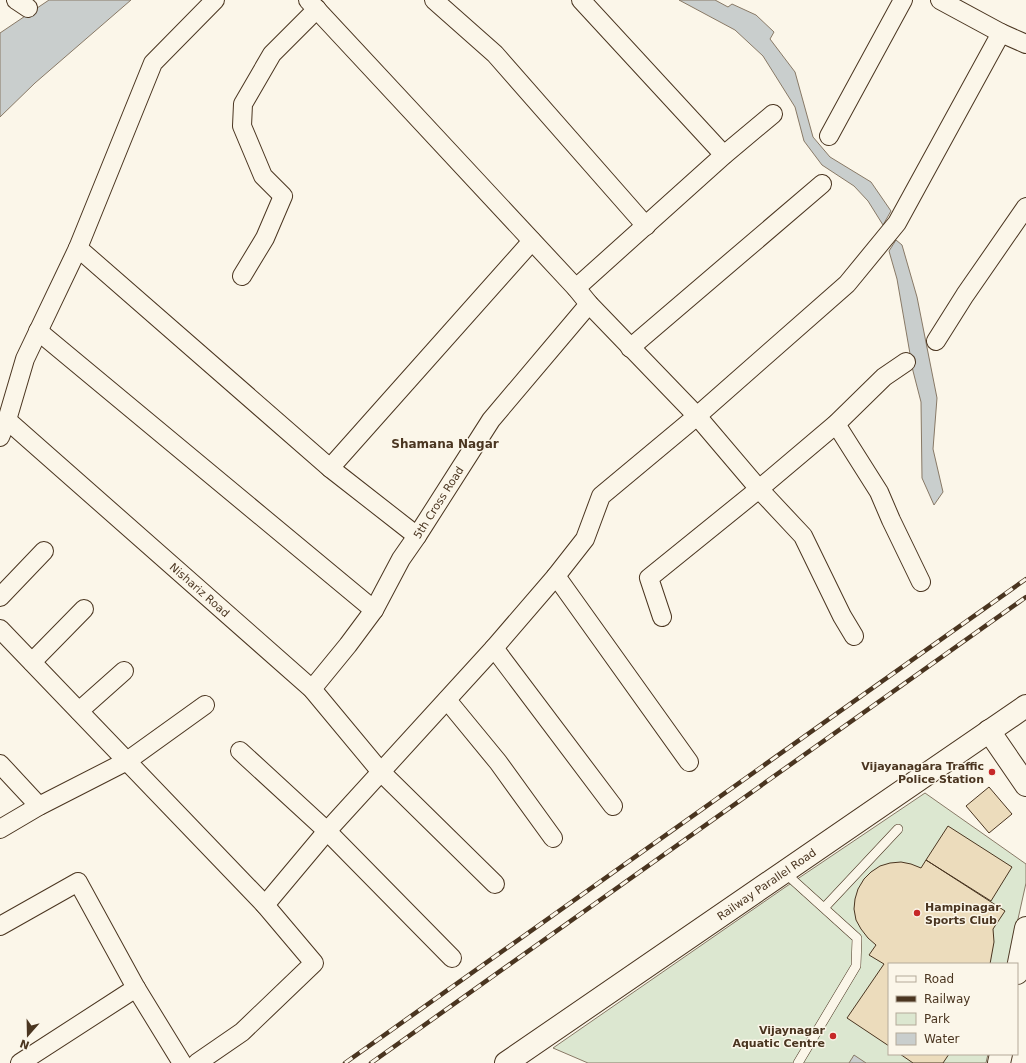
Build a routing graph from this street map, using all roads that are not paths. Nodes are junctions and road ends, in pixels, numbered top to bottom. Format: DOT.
graph roads {
  1 [pos="215,0"];
  2 [pos="434,0"];
  3 [pos="581,0"];
  4 [pos="903,0"];
  5 [pos="940,0"];
  6 [pos="313,4"];
  7 [pos="1001,33"];
  8 [pos="1026,44"];
  9 [pos="773,114"];
  10 [pos="829,136"];
  11 [pos="724,155"];
  12 [pos="822,184"];
  13 [pos="1026,207"];
  14 [pos="646,226"];
  15 [pos="532,241"];
  16 [pos="78,248"];
  17 [pos="242,276"];
  18 [pos="576,288"];
  19 [pos="589,304"];
  20 [pos="38,331"];
  21 [pos="936,341"];
  22 [pos="630,348"];
  23 [pos="906,362"];
  24 [pos="697,416"];
  25 [pos="7,420"];
  26 [pos="836,424"];
  27 [pos="0,437"];
  28 [pos="330,468"];
  29 [pos="759,489"];
  30 [pos="417,536"];
  31 [pos="44,551"];
  32 [pos="556,576"];
  33 [pos="921,582"];
  34 [pos="0,597"];
  35 [pos="84,609"];
  36 [pos="374,610"];
  37 [pos="662,618"];
  38 [pos="0,629"];
  39 [pos="854,636"];
  40 [pos="494,648"];
  41 [pos="32,662"];
  42 [pos="124,671"];
  43 [pos="312,689"];
  44 [pos="447,700"];
  45 [pos="205,705"];
  46 [pos="1026,706"];
  47 [pos="79,711"];
  48 [pos="989,730"];
  49 [pos="240,751"];
  50 [pos="127,761"];
  51 [pos="689,762"];
  52 [pos="0,764"];
  53 [pos="381,772"];
  54 [pos="1026,785"];
  55 [pos="39,806"];
  56 [pos="613,806"];
  57 [pos="0,829"];
  58 [pos="898,829"];
  59 [pos="327,831"];
  60 [pos="553,838"];
  61 [pos="784,872"];
  62 [pos="495,884"];
  63 [pos="265,905"];
  64 [pos="824,908"];
  65 [pos="0,926"];
  66 [pos="1026,928"];
  67 [pos="452,958"];
  68 [pos="1018,968"];
  69 [pos="136,988"];
  70 [pos="20,1063"];
  71 [pos="182,1063"];
  72 [pos="197,1063"];
  73 [pos="506,1063"];
  74 [pos="798,1063"];
  1 -- 16 [label="street"];
  2 -- 14 [label="street"];
  3 -- 11 [label="street"];
  4 -- 10 [label="street"];
  5 -- 7 [label="street"];
  6 -- 15 [label="street"];
  6 -- 17 [label="street"];
  7 -- 8 [label="street"];
  7 -- 24 [label="street"];
  9 -- 11 [label="street"];
  11 -- 14 [label="street"];
  12 -- 22 [label="street"];
  13 -- 21 [label="street"];
  14 -- 18 [label="street"];
  15 -- 18 [label="street"];
  15 -- 28 [label="street"];
  16 -- 20 [label="street"];
  16 -- 28 [label="street"];
  18 -- 19 [label="street"];
  19 -- 22 [label="street"];
  19 -- 30 [label="street, 5th Cross Road"];
  20 -- 25 [label="street"];
  20 -- 36 [label="street"];
  22 -- 24 [label="street"];
  23 -- 26 [label="street"];
  24 -- 29 [label="street"];
  24 -- 32 [label="street"];
  25 -- 27 [label="street"];
  25 -- 43 [label="street, Nishariz Road"];
  26 -- 29 [label="street"];
  26 -- 33 [label="street"];
  28 -- 30 [label="street"];
  29 -- 37 [label="street"];
  29 -- 39 [label="street"];
  30 -- 36 [label="street, 5th Cross Road"];
  31 -- 34 [label="street"];
  32 -- 40 [label="street"];
  32 -- 51 [label="street"];
  35 -- 41 [label="street"];
  36 -- 43 [label="street, 5th Cross Road"];
  38 -- 41 [label="street"];
  40 -- 44 [label="street"];
  40 -- 56 [label="street"];
  41 -- 47 [label="street"];
  42 -- 47 [label="street"];
  43 -- 53 [label="street, Nishariz Road"];
  44 -- 53 [label="street"];
  44 -- 60 [label="street"];
  45 -- 50 [label="street"];
  46 -- 48 [label="street, Railway Parallel Road"];
  47 -- 50 [label="street"];
  48 -- 54 [label="street"];
  48 -- 61 [label="street, Railway Parallel Road"];
  49 -- 59 [label="street"];
  50 -- 55 [label="street"];
  50 -- 63 [label="street"];
  52 -- 55 [label="street"];
  53 -- 59 [label="street"];
  53 -- 62 [label="street, Nishariz Road"];
  55 -- 57 [label="street"];
  58 -- 64 [label="lane"];
  59 -- 63 [label="street"];
  59 -- 67 [label="street"];
  61 -- 64 [label="lane"];
  61 -- 73 [label="street, Railway Parallel Road"];
  63 -- 72 [label="street"];
  64 -- 74 [label="lane"];
  65 -- 69 [label="street"];
  66 -- 68 [label="street"];
  69 -- 70 [label="street"];
  69 -- 71 [label="street"];
}
